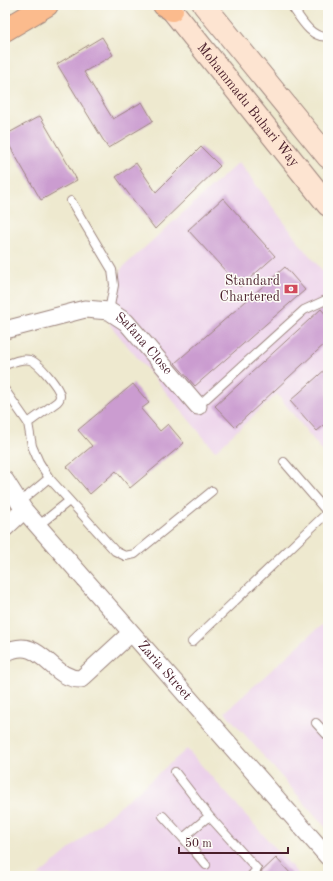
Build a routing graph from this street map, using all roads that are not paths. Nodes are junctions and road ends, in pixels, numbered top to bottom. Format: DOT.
graph roads {
  1 [pos="47,5"];
  2 [pos="204,5"];
  3 [pos="290,5"];
  4 [pos="168,7"];
  5 [pos="5,30"];
  6 [pos="328,36"];
  7 [pos="328,157"];
  8 [pos="71,201"];
  9 [pos="328,205"];
  10 [pos="328,299"];
  11 [pos="108,311"];
  12 [pos="5,330"];
  13 [pos="5,365"];
  14 [pos="5,390"];
  15 [pos="198,406"];
  16 [pos="28,424"];
  17 [pos="284,462"];
  18 [pos="49,478"];
  19 [pos="5,480"];
  20 [pos="212,491"];
  21 [pos="69,502"];
  22 [pos="21,506"];
  23 [pos="328,512"];
  24 [pos="38,526"];
  25 [pos="5,528"];
  26 [pos="131,633"];
  27 [pos="192,642"];
  28 [pos="5,653"];
  29 [pos="316,723"];
  30 [pos="328,736"];
  31 [pos="175,772"];
  32 [pos="163,816"];
  33 [pos="209,816"];
  34 [pos="183,838"];
  35 [pos="328,857"];
  36 [pos="206,865"];
  37 [pos="251,876"];
  1 -- 5 [label="main road"];
  2 -- 7 [label="main road"];
  3 -- 6 [label="lane"];
  4 -- 9 [label="main road, Mohammadu Buhari Way"];
  8 -- 11 [label="lane"];
  10 -- 15 [label="lane"];
  11 -- 12 [label="street, Safana Close"];
  11 -- 15 [label="street, Safana Close"];
  13 -- 16 [label="lane"];
  14 -- 16 [label="lane"];
  16 -- 18 [label="lane"];
  17 -- 23 [label="lane"];
  18 -- 21 [label="lane"];
  18 -- 22 [label="lane"];
  19 -- 22 [label="street, Zaria Street"];
  20 -- 21 [label="lane"];
  21 -- 24 [label="lane"];
  22 -- 24 [label="street, Zaria Street"];
  22 -- 25 [label="street"];
  23 -- 27 [label="lane"];
  24 -- 26 [label="street, Zaria Street"];
  26 -- 28 [label="street"];
  26 -- 35 [label="street, Zaria Street"];
  29 -- 30 [label="lane"];
  31 -- 33 [label="lane"];
  32 -- 34 [label="lane"];
  33 -- 34 [label="lane"];
  33 -- 37 [label="lane"];
  34 -- 36 [label="lane"];
}
